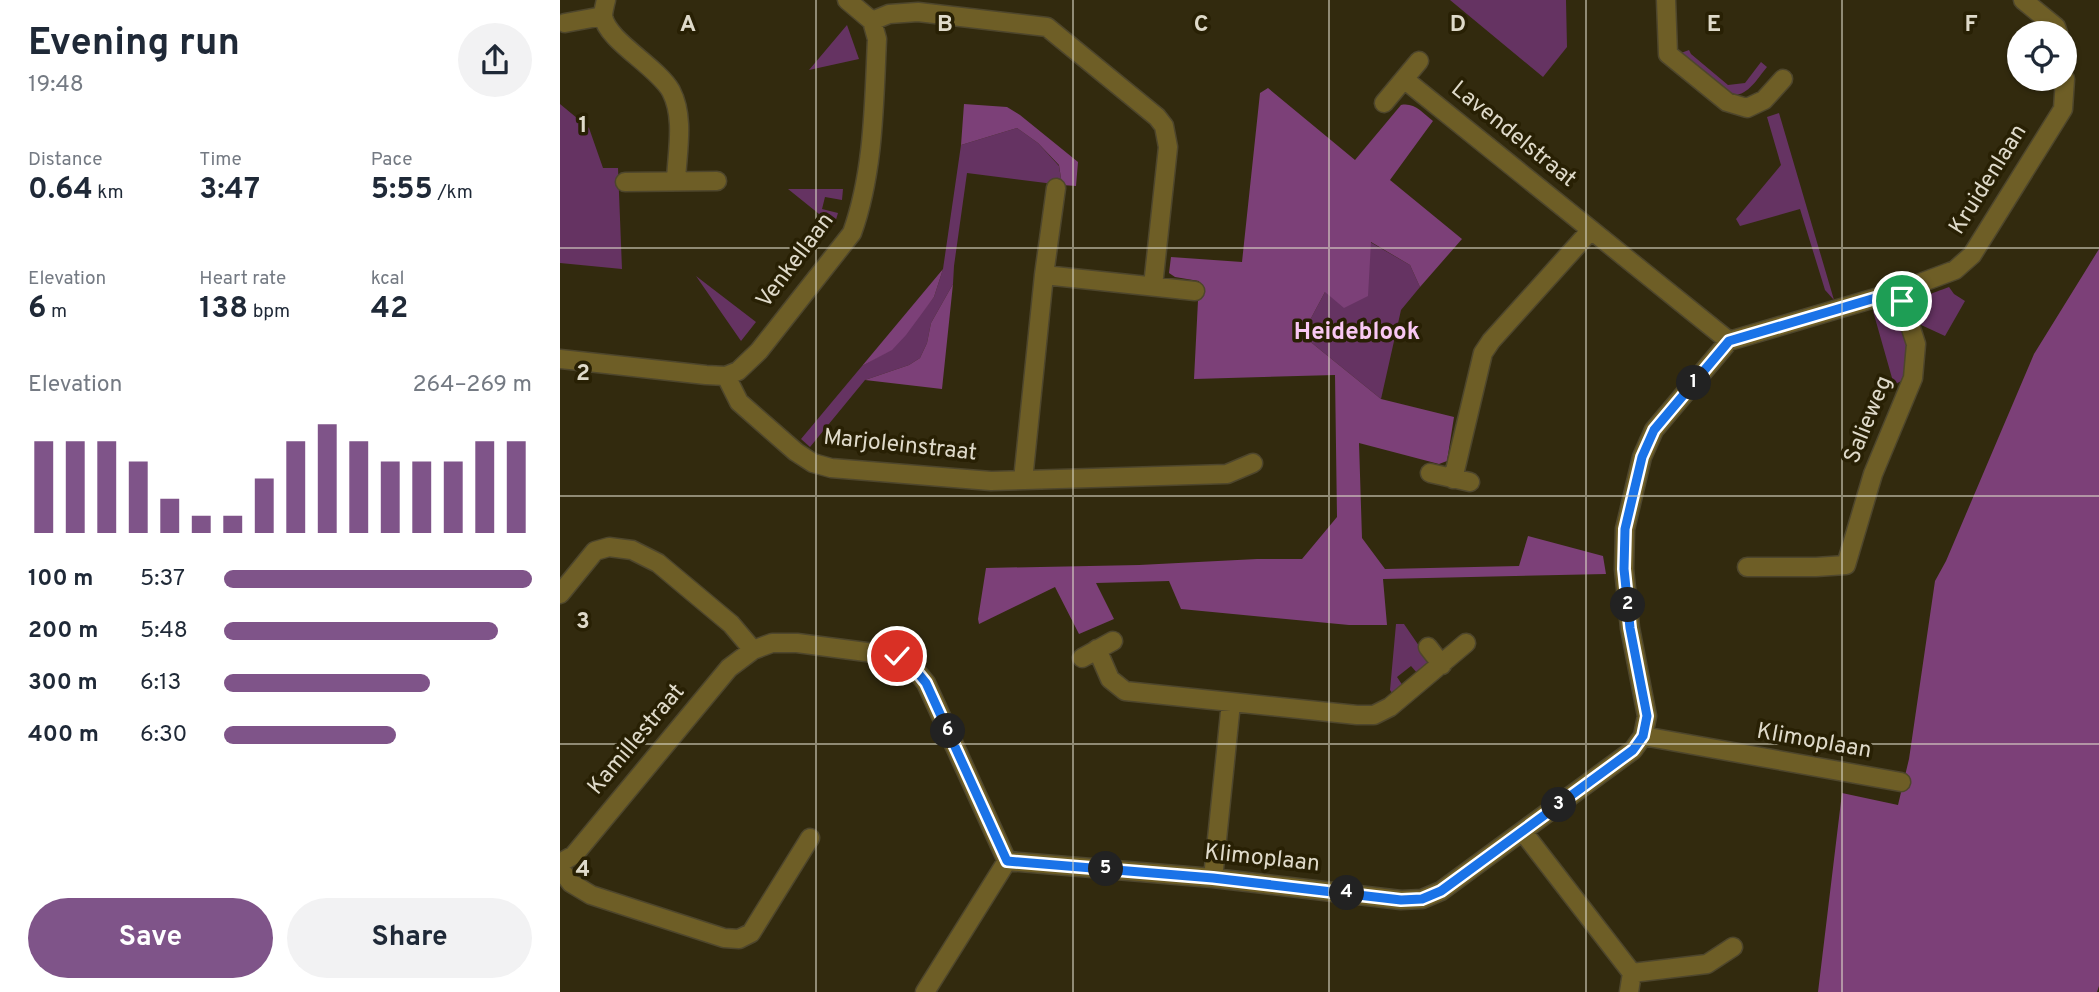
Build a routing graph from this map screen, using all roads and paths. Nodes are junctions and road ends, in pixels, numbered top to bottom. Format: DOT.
graph roads {
  1 [pos="848,0"];
  2 [pos="1666,0"];
  3 [pos="2023,0"];
  4 [pos="605,8"];
  5 [pos="872,21"];
  6 [pos="2049,21"];
  7 [pos="565,23"];
  8 [pos="1419,61"];
  9 [pos="1404,79"];
  10 [pos="1783,79"];
  11 [pos="2064,91"];
  12 [pos="1384,103"];
  13 [pos="676,181"];
  14 [pos="717,181"];
  15 [pos="625,182"];
  16 [pos="1056,188"];
  17 [pos="1591,230"];
  18 [pos="1044,275"];
  19 [pos="1153,286"];
  20 [pos="1195,291"];
  21 [pos="1899,291"];
  22 [pos="1729,341"];
  23 [pos="560,359"];
  24 [pos="726,376"];
  25 [pos="1253,463"];
  26 [pos="1430,473"];
  27 [pos="1023,481"];
  28 [pos="1747,567"];
  29 [pos="560,594"];
  30 [pos="1466,643"];
  31 [pos="1428,646"];
  32 [pos="1097,649"];
  33 [pos="753,650"];
  34 [pos="1442,665"];
  35 [pos="1231,703"];
  36 [pos="1643,736"];
  37 [pos="1900,782"];
  38 [pos="1523,832"];
  39 [pos="810,838"];
  40 [pos="1007,861"];
  41 [pos="560,863"];
  42 [pos="560,869"];
  43 [pos="1213,878"];
  44 [pos="1733,947"];
  45 [pos="1632,973"];
  46 [pos="925,992"];
  47 [pos="1629,992"];
  1 -- 5 [label="street"];
  2 -- 10 [label="street"];
  3 -- 6 [label="street"];
  4 -- 7 [label="street"];
  4 -- 13 [label="street"];
  5 -- 19 [label="street"];
  5 -- 24 [label="street, Venkellaan"];
  8 -- 9 [label="street"];
  9 -- 12 [label="street"];
  9 -- 17 [label="street, Lavendelstraat"];
  11 -- 21 [label="street, Kruidenlaan"];
  13 -- 14 [label="street"];
  13 -- 15 [label="street"];
  16 -- 18 [label="street"];
  17 -- 22 [label="street, Lavendelstraat"];
  17 -- 26 [label="street"];
  18 -- 19 [label="street"];
  18 -- 27 [label="street"];
  19 -- 20 [label="street"];
  21 -- 22 [label="street, Kruidenlaan"];
  21 -- 28 [label="street, Salieweg"];
  22 -- 36 [label="street"];
  23 -- 24 [label="street"];
  24 -- 27 [label="street, Marjoleinstraat"];
  25 -- 27 [label="street, Marjoleinstraat"];
  29 -- 33 [label="street"];
  30 -- 34 [label="street"];
  31 -- 34 [label="street"];
  32 -- 35 [label="street"];
  33 -- 40 [label="street, Kamillestraat"];
  33 -- 41 [label="street, Kamillestraat"];
  34 -- 35 [label="street"];
  35 -- 43 [label="street"];
  36 -- 37 [label="street, Klimoplaan"];
  36 -- 38 [label="street, Klimoplaan"];
  38 -- 43 [label="street, Klimoplaan"];
  38 -- 45 [label="street"];
  39 -- 42 [label="street"];
  40 -- 43 [label="street, Klimoplaan"];
  40 -- 46 [label="street"];
  44 -- 45 [label="street"];
  45 -- 47 [label="street"];
}
